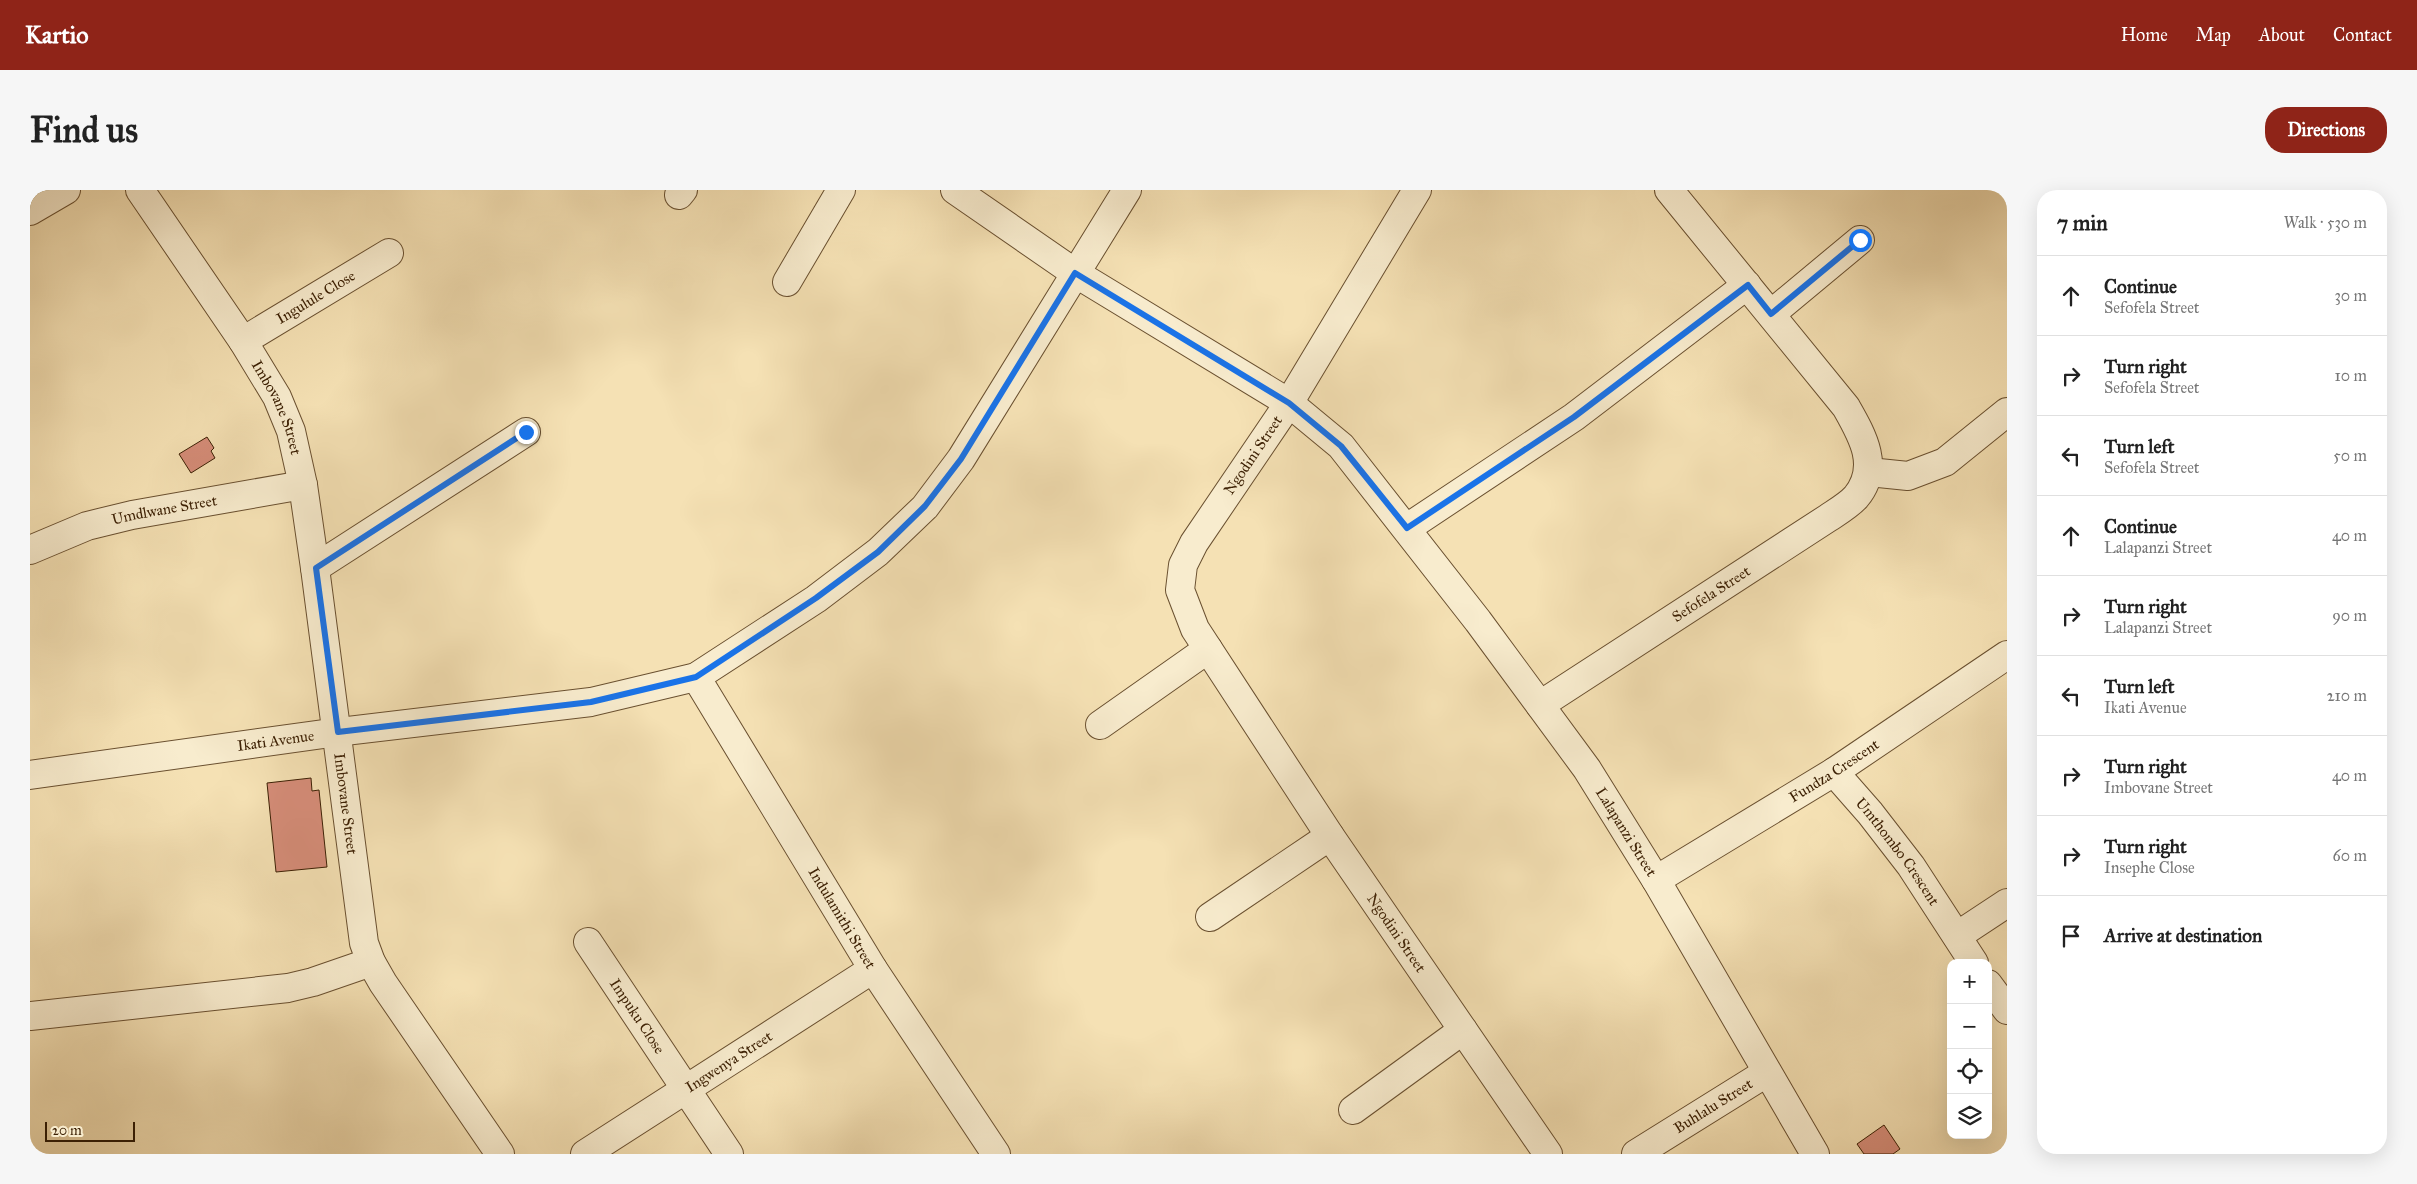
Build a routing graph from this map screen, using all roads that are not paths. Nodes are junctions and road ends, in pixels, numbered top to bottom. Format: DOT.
graph roads {
  1 [pos="66,190"];
  2 [pos="140,190"];
  3 [pos="841,190"];
  4 [pos="955,190"];
  5 [pos="1127,190"];
  6 [pos="1417,190"];
  7 [pos="1669,190"];
  8 [pos="30,212"];
  9 [pos="1860,240"];
  10 [pos="389,253"];
  11 [pos="1075,273"];
  12 [pos="787,282"];
  13 [pos="1748,285"];
  14 [pos="1771,314"];
  15 [pos="243,341"];
  16 [pos="1289,403"];
  17 [pos="2007,412"];
  18 [pos="526,432"];
  19 [pos="1869,472"];
  20 [pos="303,486"];
  21 [pos="1407,528"];
  22 [pos="30,550"];
  23 [pos="316,568"];
  24 [pos="1208,649"];
  25 [pos="2007,655"];
  26 [pos="696,677"];
  27 [pos="1540,705"];
  28 [pos="1100,725"];
  29 [pos="338,732"];
  30 [pos="1834,772"];
  31 [pos="30,775"];
  32 [pos="1330,836"];
  33 [pos="1656,880"];
  34 [pos="2007,903"];
  35 [pos="1210,917"];
  36 [pos="1957,936"];
  37 [pos="588,942"];
  38 [pos="1971,959"];
  39 [pos="370,962"];
  40 [pos="873,968"];
  41 [pos="1992,989"];
  42 [pos="2007,1010"];
  43 [pos="30,1016"];
  44 [pos="1463,1030"];
  45 [pos="1766,1073"];
  46 [pos="688,1089"];
  47 [pos="1353,1110"];
  48 [pos="500,1154"];
  49 [pos="584,1154"];
  50 [pos="729,1154"];
  51 [pos="996,1154"];
  52 [pos="1548,1154"];
  53 [pos="1636,1154"];
  54 [pos="1815,1154"];
  1 -- 8 [label="street"];
  2 -- 15 [label="street, Imbovane Street"];
  3 -- 12 [label="street"];
  4 -- 11 [label="street, Lalapanzi Street"];
  5 -- 11 [label="street, Ikati Avenue"];
  6 -- 16 [label="street, Ngodini Street"];
  7 -- 13 [label="street"];
  9 -- 14 [label="street"];
  10 -- 15 [label="street, Ingulule Close"];
  11 -- 16 [label="street, Lalapanzi Street"];
  11 -- 26 [label="street, Ikati Avenue"];
  13 -- 14 [label="street"];
  13 -- 21 [label="street"];
  14 -- 19 [label="street"];
  15 -- 20 [label="street, Imbovane Street"];
  16 -- 21 [label="street, Lalapanzi Street"];
  16 -- 24 [label="street, Ngodini Street"];
  17 -- 19 [label="street"];
  18 -- 23 [label="street"];
  19 -- 27 [label="street, Sefofela Street"];
  20 -- 22 [label="street, Umdlwane Street"];
  20 -- 23 [label="street, Imbovane Street"];
  21 -- 27 [label="street, Lalapanzi Street"];
  23 -- 29 [label="street, Imbovane Street"];
  24 -- 28 [label="street"];
  24 -- 32 [label="street, Ngodini Street"];
  25 -- 30 [label="street, Fundza Crescent"];
  26 -- 29 [label="street, Ikati Avenue"];
  26 -- 40 [label="street, Indulamithi Street"];
  27 -- 33 [label="street, Lalapanzi Street"];
  29 -- 31 [label="street, Ikati Avenue"];
  29 -- 39 [label="street, Imbovane Street"];
  30 -- 33 [label="street, Fundza Crescent"];
  30 -- 36 [label="street, Umthombo Crescent"];
  32 -- 35 [label="street"];
  32 -- 44 [label="street, Ngodini Street"];
  33 -- 45 [label="street, Lalapanzi Street"];
  34 -- 36 [label="street"];
  36 -- 38 [label="street, Umthombo Crescent"];
  37 -- 46 [label="street, Impuku Close"];
  39 -- 43 [label="street"];
  39 -- 48 [label="street, Imbovane Street"];
  40 -- 46 [label="street, Ingwenya Street"];
  40 -- 51 [label="street, Indulamithi Street"];
  41 -- 42 [label="street"];
  44 -- 47 [label="street"];
  44 -- 52 [label="street, Ngodini Street"];
  45 -- 53 [label="street, Buhlalu Street"];
  45 -- 54 [label="street, Lalapanzi Street"];
  46 -- 49 [label="street, Ingwenya Street"];
  46 -- 50 [label="street, Impuku Close"];
}
